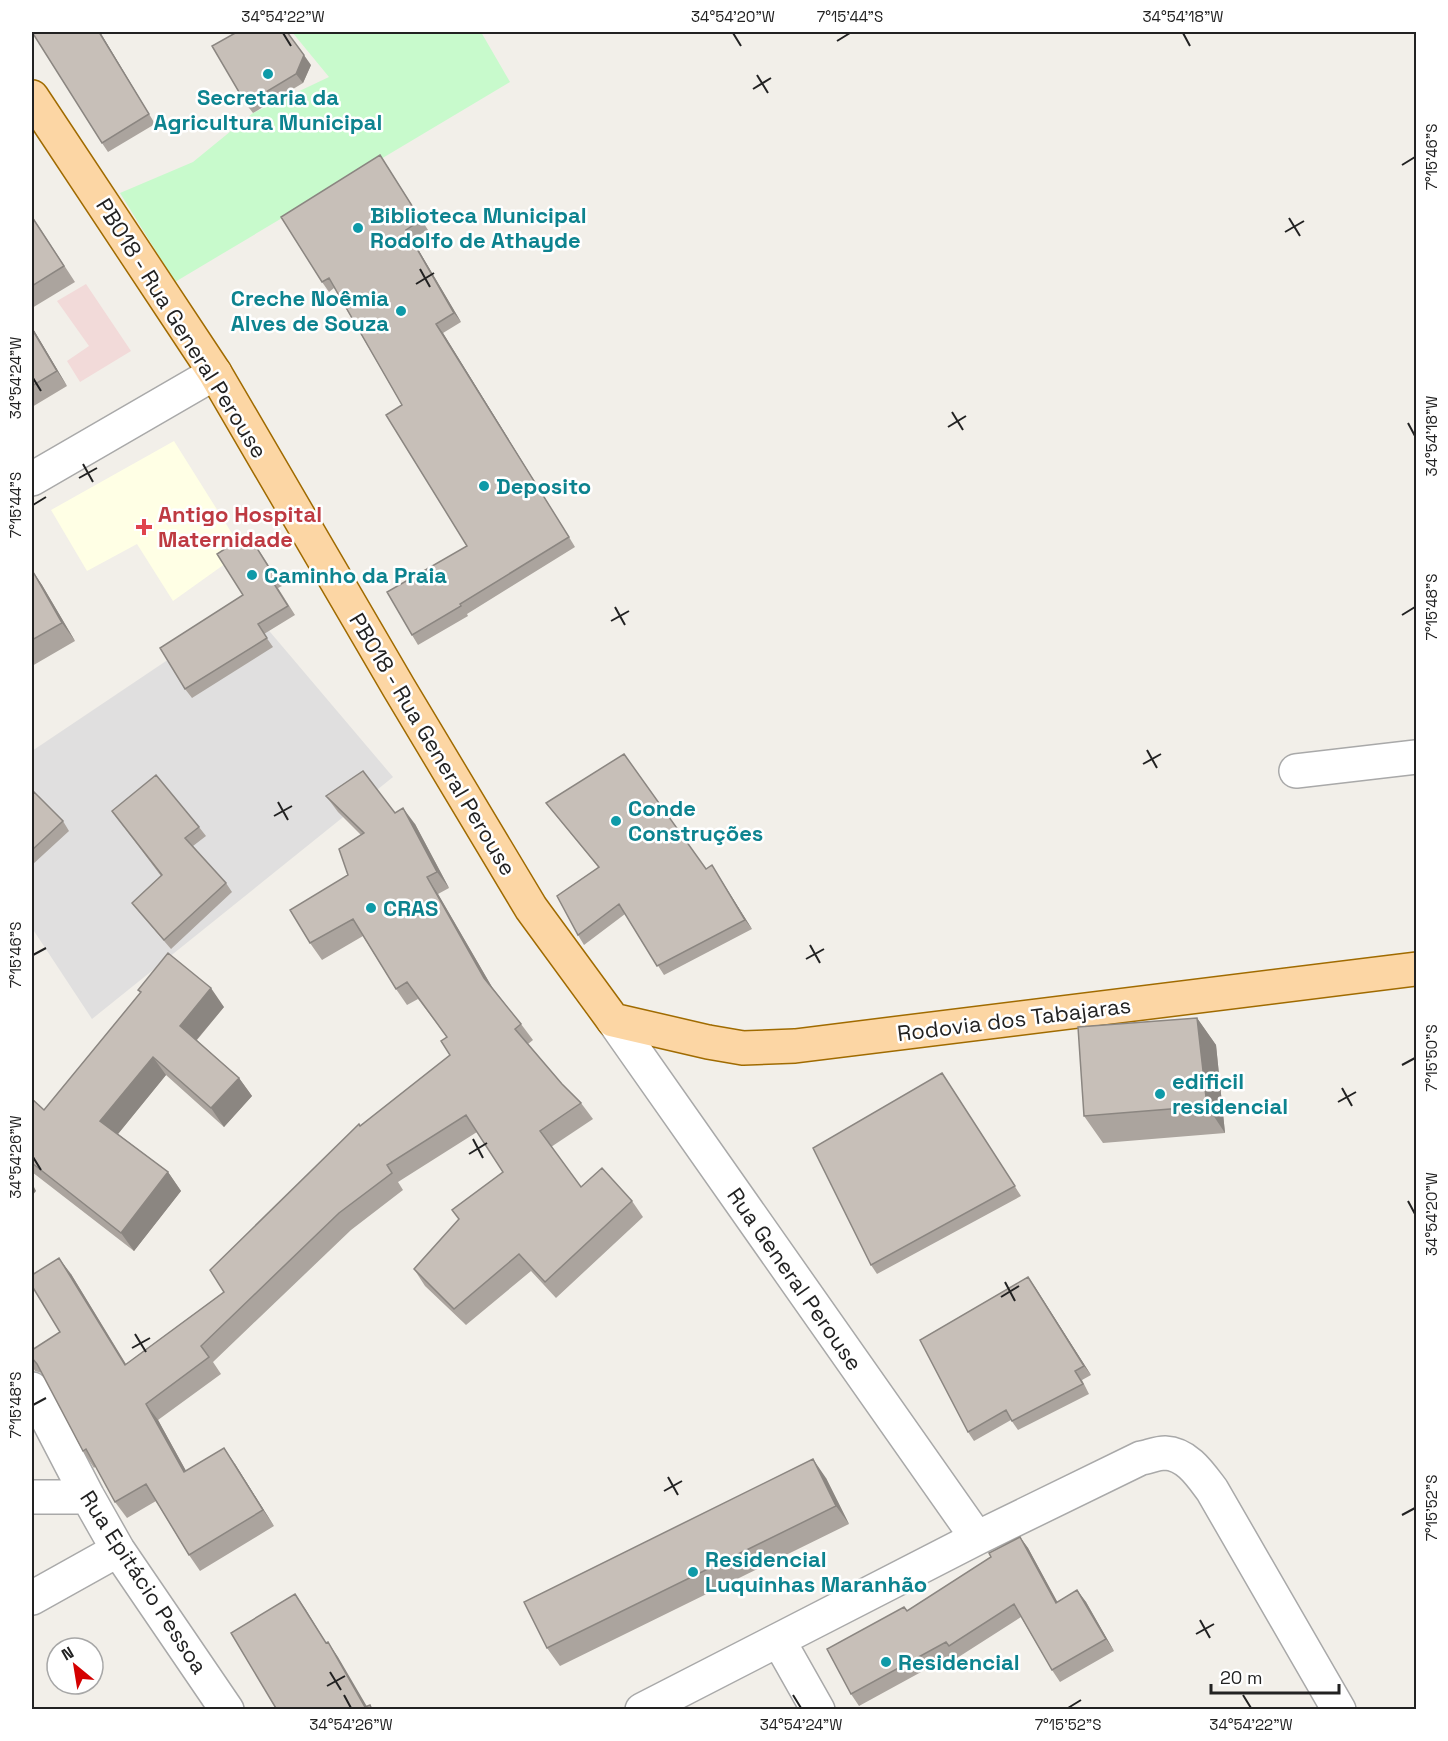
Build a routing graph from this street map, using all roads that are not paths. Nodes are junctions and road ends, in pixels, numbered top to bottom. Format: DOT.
graph roads {
  1 [pos="32,97"];
  2 [pos="215,373"];
  3 [pos="32,479"];
  4 [pos="1416,757"];
  5 [pos="1296,771"];
  6 [pos="1416,969"];
  7 [pos="613,1020"];
  8 [pos="32,1389"];
  9 [pos="32,1497"];
  10 [pos="88,1497"];
  11 [pos="977,1538"];
  12 [pos="118,1550"];
  13 [pos="32,1598"];
  14 [pos="779,1641"];
  15 [pos="227,1710"];
  16 [pos="642,1710"];
  17 [pos="818,1710"];
  18 [pos="1339,1710"];
  1 -- 2 [label="main road, PB018 - Rua General Perouse"];
  2 -- 3 [label="street"];
  2 -- 7 [label="main road, PB018 - Rua General Perouse"];
  4 -- 5 [label="street"];
  6 -- 7 [label="main road, Rodovia dos Tabajaras"];
  7 -- 11 [label="street, Rua General Perouse"];
  8 -- 10 [label="street, Rua Epitácio Pessoa"];
  9 -- 10 [label="street"];
  10 -- 12 [label="street, Rua Epitácio Pessoa"];
  11 -- 14 [label="street"];
  11 -- 18 [label="street"];
  12 -- 13 [label="street"];
  12 -- 15 [label="street, Rua Epitácio Pessoa"];
  14 -- 16 [label="street"];
  14 -- 17 [label="street"];
}
